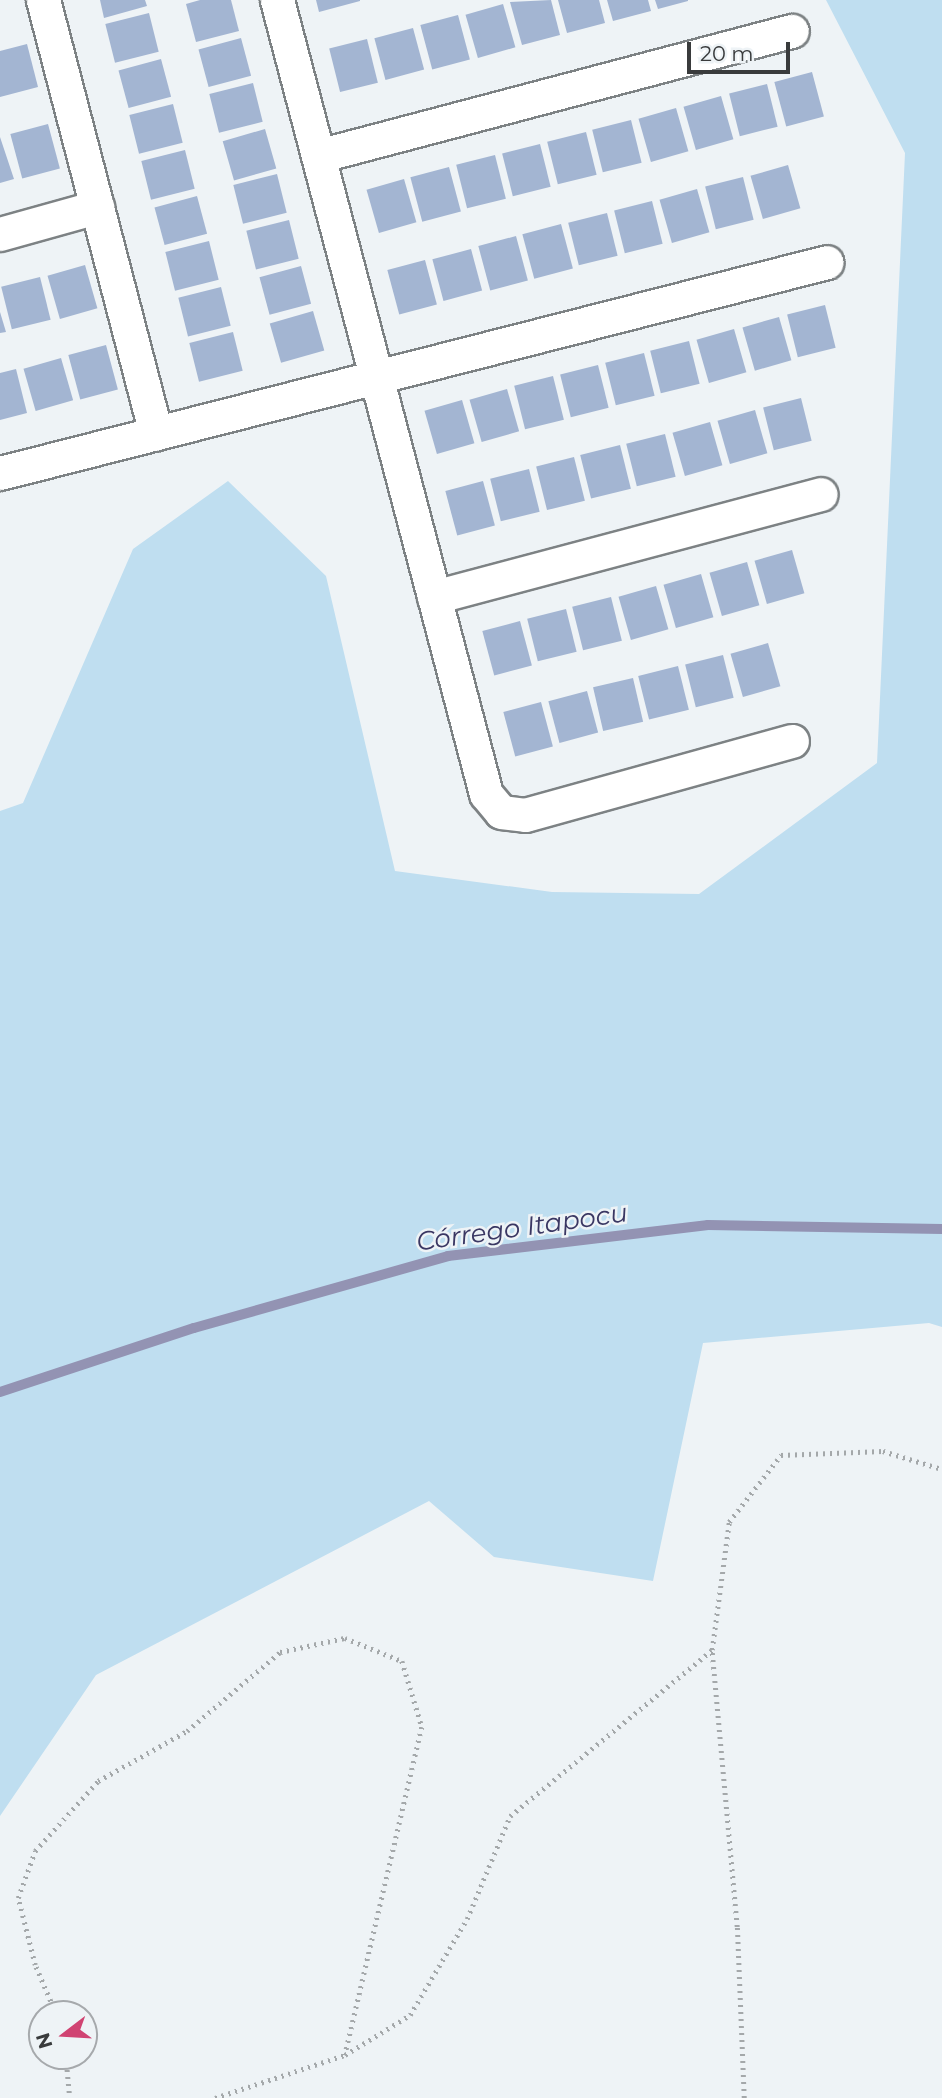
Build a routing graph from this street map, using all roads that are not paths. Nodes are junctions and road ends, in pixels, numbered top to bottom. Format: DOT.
graph roads {
  1 [pos="43,0"];
  2 [pos="277,0"];
  3 [pos="792,30"];
  4 [pos="318,156"];
  5 [pos="97,207"];
  6 [pos="0,234"];
  7 [pos="827,262"];
  8 [pos="376,377"];
  9 [pos="156,434"];
  10 [pos="0,474"];
  11 [pos="820,494"];
  12 [pos="434,597"];
  13 [pos="792,741"];
  1 -- 5 [label="street"];
  2 -- 4 [label="street"];
  3 -- 4 [label="street"];
  4 -- 8 [label="street"];
  5 -- 6 [label="street"];
  5 -- 9 [label="street"];
  7 -- 8 [label="street"];
  8 -- 9 [label="street"];
  8 -- 12 [label="street"];
  9 -- 10 [label="street"];
  11 -- 12 [label="street"];
  12 -- 13 [label="street"];
}
